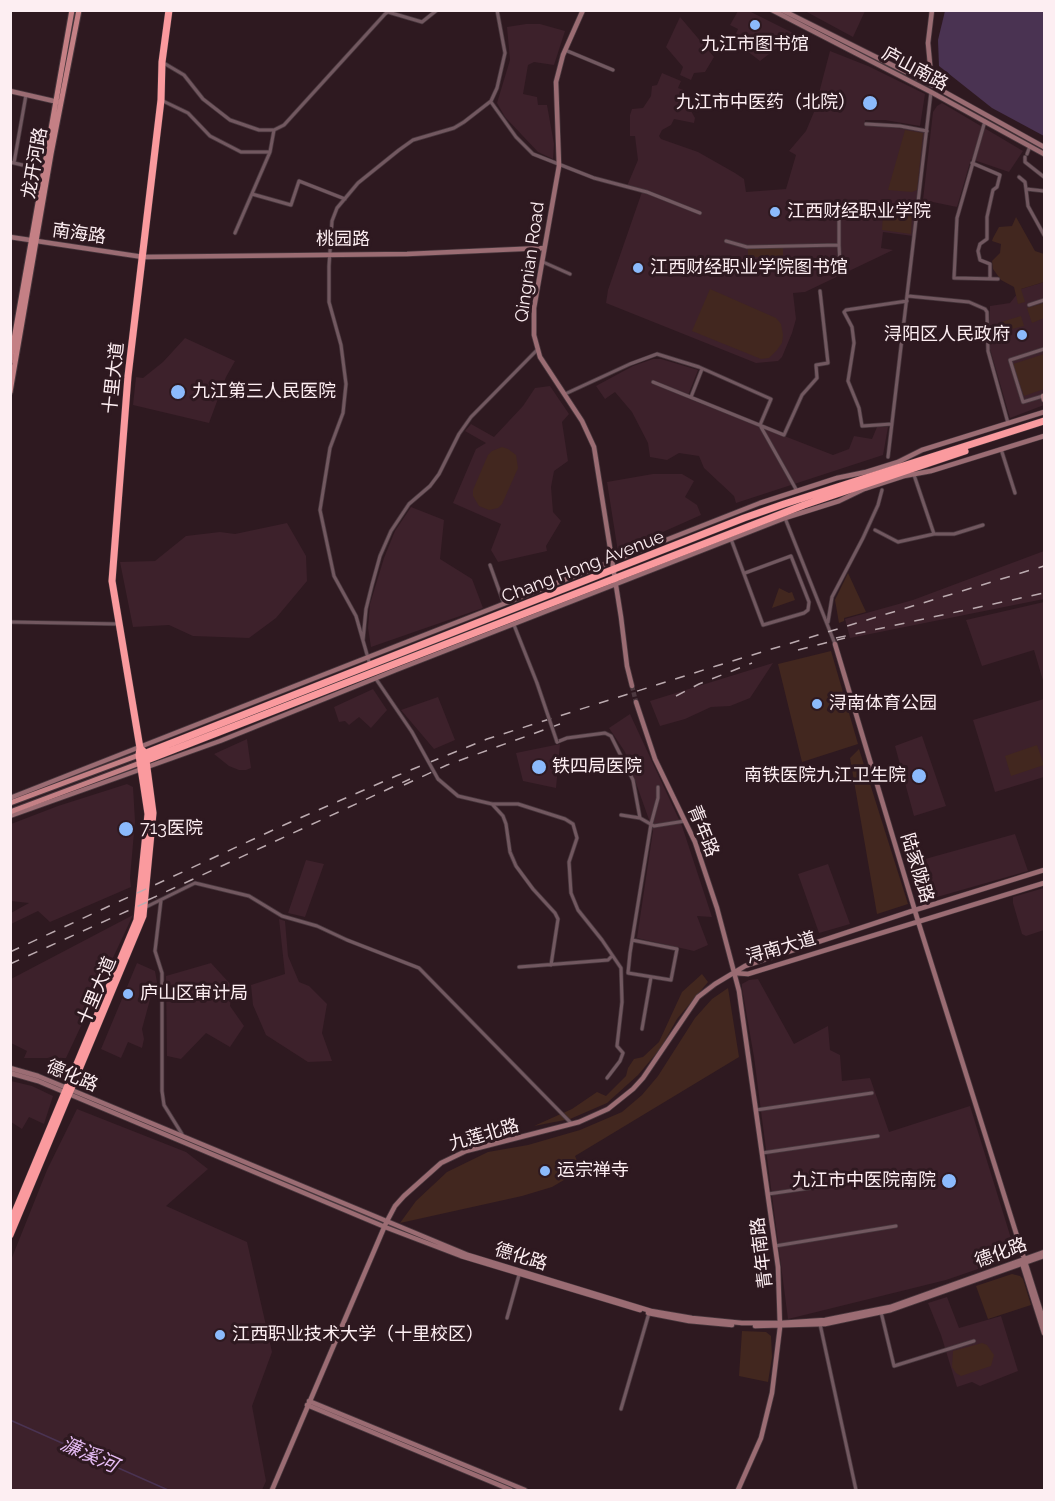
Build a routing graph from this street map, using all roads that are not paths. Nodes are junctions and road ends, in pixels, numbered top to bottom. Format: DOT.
graph roads {
  1 [pos="72,10"];
  2 [pos="79,10"];
  3 [pos="169,10"];
  4 [pos="437,10"];
  5 [pos="496,10"];
  6 [pos="583,10"];
  7 [pos="772,10"];
  8 [pos="782,10"];
  9 [pos="796,10"];
  10 [pos="932,10"];
  11 [pos="388,11"];
  12 [pos="793,16"];
  13 [pos="565,50"];
  14 [pos="162,62"];
  15 [pos="613,70"];
  16 [pos="932,85"];
  17 [pos="10,91"];
  18 [pos="932,92"];
  19 [pos="26,95"];
  20 [pos="161,100"];
  21 [pos="490,101"];
  22 [pos="59,102"];
  23 [pos="985,121"];
  24 [pos="866,124"];
  25 [pos="274,130"];
  26 [pos="927,131"];
  27 [pos="1030,146"];
  28 [pos="1044,147"];
  29 [pos="270,152"];
  30 [pos="1044,154"];
  31 [pos="12,163"];
  32 [pos="972,164"];
  33 [pos="559,166"];
  34 [pos="46,171"];
  35 [pos="1019,177"];
  36 [pos="1044,177"];
  37 [pos="1026,189"];
  38 [pos="1044,191"];
  39 [pos="252,194"];
  40 [pos="345,199"];
  41 [pos="700,213"];
  42 [pos="839,214"];
  43 [pos="235,233"];
  44 [pos="1044,235"];
  45 [pos="10,237"];
  46 [pos="726,241"];
  47 [pos="34,242"];
  48 [pos="839,245"];
  49 [pos="543,248"];
  50 [pos="330,253"];
  51 [pos="143,257"];
  52 [pos="541,261"];
  53 [pos="840,265"];
  54 [pos="570,274"];
  55 [pos="990,279"];
  56 [pos="998,279"];
  57 [pos="820,291"];
  58 [pos="908,296"];
  59 [pos="1044,300"];
  60 [pos="907,301"];
  61 [pos="1029,305"];
  62 [pos="16,329"];
  63 [pos="538,349"];
  64 [pos="1044,350"];
  65 [pos="12,358"];
  66 [pos="702,369"];
  67 [pos="653,382"];
  68 [pos="10,392"];
  69 [pos="565,394"];
  70 [pos="691,397"];
  71 [pos="1044,397"];
  72 [pos="1044,412"];
  73 [pos="1044,421"];
  74 [pos="1008,423"];
  75 [pos="892,424"];
  76 [pos="760,425"];
  77 [pos="1044,426"];
  78 [pos="1044,436"];
  79 [pos="1001,449"];
  80 [pos="888,457"];
  81 [pos="914,475"];
  82 [pos="882,490"];
  83 [pos="797,491"];
  84 [pos="1015,494"];
  85 [pos="785,518"];
  86 [pos="983,525"];
  87 [pos="875,530"];
  88 [pos="934,534"];
  89 [pos="731,539"];
  90 [pos="612,562"];
  91 [pos="490,565"];
  92 [pos="745,573"];
  93 [pos="615,577"];
  94 [pos="504,604"];
  95 [pos="10,622"];
  96 [pos="828,622"];
  97 [pos="119,624"];
  98 [pos="514,625"];
  99 [pos="363,641"];
  100 [pos="835,644"];
  101 [pos="368,657"];
  102 [pos="373,672"];
  103 [pos="632,686"];
  104 [pos="636,702"];
  105 [pos="142,760"];
  106 [pos="658,787"];
  107 [pos="10,798"];
  108 [pos="10,803"];
  109 [pos="492,804"];
  110 [pos="10,814"];
  111 [pos="621,815"];
  112 [pos="640,818"];
  113 [pos="685,821"];
  114 [pos="651,824"];
  115 [pos="1044,870"];
  116 [pos="1044,882"];
  117 [pos="160,900"];
  118 [pos="144,908"];
  119 [pos="916,910"];
  120 [pos="918,921"];
  121 [pos="632,940"];
  122 [pos="612,956"];
  123 [pos="550,965"];
  124 [pos="519,967"];
  125 [pos="734,973"];
  126 [pos="651,977"];
  127 [pos="642,1029"];
  128 [pos="10,1068"];
  129 [pos="10,1073"];
  130 [pos="607,1078"];
  131 [pos="68,1091"];
  132 [pos="872,1093"];
  133 [pos="756,1110"];
  134 [pos="572,1124"];
  135 [pos="878,1136"];
  136 [pos="184,1137"];
  137 [pos="762,1153"];
  138 [pos="886,1177"];
  139 [pos="768,1194"];
  140 [pos="10,1224"];
  141 [pos="385,1225"];
  142 [pos="896,1226"];
  143 [pos="10,1235"];
  144 [pos="775,1246"];
  145 [pos="1044,1254"];
  146 [pos="1024,1261"];
  147 [pos="519,1275"];
  148 [pos="881,1312"];
  149 [pos="649,1313"];
  150 [pos="507,1318"];
  151 [pos="1044,1322"];
  152 [pos="820,1324"];
  153 [pos="780,1325"];
  154 [pos="1044,1333"];
  155 [pos="974,1341"];
  156 [pos="308,1403"];
  157 [pos="621,1409"];
  158 [pos="272,1491"];
  159 [pos="511,1491"];
  160 [pos="525,1491"];
  161 [pos="738,1491"];
  162 [pos="856,1491"];
  1 -- 22 [label="main road, 龙开河路"];
  2 -- 22 [label="main road, 龙开河路"];
  3 -- 14 [label="highway, 十里大道"];
  4 -- 11 [label="street"];
  5 -- 21 [label="street"];
  6 -- 13 [label="main road, Qingnian Road"];
  7 -- 18 [label="main road, 庐山南路"];
  8 -- 12 [label="main road, 庐山南路"];
  9 -- 12 [label="street"];
  10 -- 16 [label="main road"];
  11 -- 25 [label="street"];
  12 -- 16 [label="main road, 庐山南路"];
  13 -- 15 [label="street"];
  13 -- 33 [label="main road, Qingnian Road"];
  14 -- 20 [label="highway, 十里大道"];
  14 -- 25 [label="street"];
  16 -- 18 [label="main road"];
  16 -- 28 [label="main road, 庐山南路"];
  17 -- 19 [label="main road"];
  18 -- 23 [label="main road, 庐山南路"];
  18 -- 26 [label="street"];
  19 -- 22 [label="main road"];
  19 -- 31 [label="street"];
  20 -- 29 [label="street"];
  20 -- 51 [label="highway, 十里大道"];
  21 -- 33 [label="street"];
  21 -- 40 [label="street"];
  22 -- 34 [label="main road, 龙开河路"];
  23 -- 27 [label="main road, 庐山南路"];
  23 -- 32 [label="street"];
  24 -- 26 [label="street"];
  25 -- 29 [label="street"];
  26 -- 58 [label="street"];
  27 -- 30 [label="main road, 庐山南路"];
  27 -- 36 [label="street"];
  29 -- 39 [label="street"];
  31 -- 34 [label="street"];
  32 -- 55 [label="street"];
  32 -- 55 [label="street"];
  33 -- 41 [label="street"];
  33 -- 49 [label="main road, Qingnian Road"];
  34 -- 47 [label="main road, 龙开河路"];
  35 -- 37 [label="street"];
  37 -- 38 [label="street"];
  37 -- 44 [label="street"];
  39 -- 40 [label="street"];
  39 -- 43 [label="street"];
  40 -- 50 [label="street"];
  42 -- 48 [label="street"];
  45 -- 47 [label="main road, 南海路"];
  46 -- 48 [label="street"];
  47 -- 51 [label="main road, 南海路"];
  47 -- 62 [label="main road, 龙开河路"];
  48 -- 53 [label="street"];
  49 -- 50 [label="main road, 桃园路"];
  49 -- 52 [label="main road, Qingnian Road"];
  50 -- 51 [label="main road, 桃园路"];
  50 -- 99 [label="street"];
  51 -- 97 [label="highway, 十里大道"];
  52 -- 54 [label="street"];
  52 -- 63 [label="main road, Qingnian Road"];
  55 -- 56 [label="street"];
  57 -- 76 [label="street"];
  58 -- 60 [label="street"];
  58 -- 74 [label="street"];
  59 -- 61 [label="street"];
  60 -- 75 [label="street"];
  60 -- 75 [label="street"];
  62 -- 65 [label="main road, 龙开河路"];
  63 -- 69 [label="main road, Qingnian Road"];
  63 -- 99 [label="street"];
  64 -- 71 [label="street"];
  65 -- 68 [label="main road, 龙开河路"];
  66 -- 69 [label="street"];
  66 -- 70 [label="street"];
  66 -- 76 [label="street"];
  67 -- 70 [label="street"];
  69 -- 90 [label="main road, Qingnian Road"];
  70 -- 76 [label="street"];
  72 -- 74 [label="main road"];
  73 -- 93 [label="highway, Chang Hong Avenue"];
  74 -- 83 [label="main road"];
  75 -- 80 [label="street"];
  76 -- 83 [label="street"];
  77 -- 93 [label="highway, Chang Hong Avenue"];
  78 -- 79 [label="main road"];
  79 -- 81 [label="main road"];
  79 -- 84 [label="street"];
  81 -- 85 [label="main road"];
  81 -- 88 [label="street"];
  82 -- 96 [label="street, 陆家陇路"];
  83 -- 90 [label="main road"];
  85 -- 89 [label="main road"];
  85 -- 96 [label="street"];
  86 -- 88 [label="street"];
  87 -- 88 [label="street"];
  89 -- 92 [label="street"];
  89 -- 93 [label="main road"];
  90 -- 93 [label="main road, Qingnian Road"];
  90 -- 94 [label="main road"];
  91 -- 94 [label="street"];
  92 -- 92 [label="street"];
  93 -- 98 [label="main road"];
  93 -- 102 [label="highway, Chang Hong Avenue"];
  93 -- 103 [label="main road"];
  94 -- 101 [label="main road"];
  95 -- 97 [label="street"];
  96 -- 100 [label="street, 陆家陇路"];
  97 -- 105 [label="highway, 十里大道"];
  98 -- 102 [label="main road"];
  98 -- 112 [label="street, bridge"];
  99 -- 101 [label="street"];
  100 -- 119 [label="main road, 陆家陇路"];
  101 -- 102 [label="street"];
  101 -- 105 [label="main road"];
  102 -- 105 [label="highway, Chang Hong Avenue"];
  102 -- 109 [label="street, bridge"];
  104 -- 113 [label="main road, 青年路"];
  105 -- 107 [label="main road"];
  105 -- 108 [label="main road"];
  105 -- 110 [label="main road"];
  105 -- 118 [label="highway, 十里大道"];
  105 -- 131 [label="highway, 十里大道"];
  106 -- 114 [label="street"];
  109 -- 122 [label="street"];
  109 -- 123 [label="street"];
  111 -- 112 [label="street"];
  112 -- 114 [label="street"];
  113 -- 114 [label="street"];
  113 -- 125 [label="main road, 青年路"];
  114 -- 121 [label="street"];
  115 -- 119 [label="main road, 浔南大道"];
  116 -- 120 [label="main road, 浔南大道"];
  117 -- 118 [label="street"];
  117 -- 134 [label="street"];
  117 -- 136 [label="street"];
  118 -- 131 [label="highway, 十里大道"];
  119 -- 120 [label="main road, 陆家陇路"];
  119 -- 125 [label="main road, 浔南大道"];
  120 -- 125 [label="main road, 浔南大道"];
  120 -- 146 [label="main road, 陆家陇路"];
  121 -- 126 [label="street"];
  121 -- 126 [label="street"];
  122 -- 123 [label="street"];
  122 -- 130 [label="street"];
  123 -- 124 [label="street"];
  125 -- 133 [label="main road, 青年南路"];
  125 -- 134 [label="main road, 九莲北路"];
  126 -- 127 [label="street"];
  128 -- 131 [label="main road, 德化路"];
  129 -- 131 [label="main road, 德化路"];
  131 -- 136 [label="main road, 德化路"];
  131 -- 140 [label="highway, 十里大道"];
  131 -- 141 [label="main road, 德化路"];
  131 -- 143 [label="highway, 十里大道"];
  132 -- 133 [label="street"];
  133 -- 137 [label="main road, 青年南路"];
  134 -- 141 [label="main road, 九莲北路"];
  135 -- 137 [label="street"];
  136 -- 141 [label="main road, 德化路"];
  137 -- 139 [label="main road, 青年南路"];
  138 -- 139 [label="street"];
  139 -- 144 [label="main road, 青年南路"];
  141 -- 147 [label="main road, 德化路"];
  141 -- 153 [label="main road, 德化路"];
  141 -- 156 [label="main road, 九莲北路"];
  142 -- 144 [label="street"];
  144 -- 153 [label="main road, 青年南路"];
  145 -- 146 [label="main road, 德化路"];
  146 -- 148 [label="main road, 德化路"];
  146 -- 151 [label="main road"];
  146 -- 153 [label="main road, 德化路"];
  146 -- 154 [label="main road"];
  147 -- 149 [label="main road, 德化路"];
  147 -- 150 [label="street"];
  148 -- 152 [label="main road, 德化路"];
  148 -- 155 [label="street"];
  149 -- 153 [label="main road, 德化路"];
  149 -- 157 [label="street"];
  152 -- 153 [label="main road, 德化路"];
  152 -- 162 [label="street"];
  153 -- 161 [label="main road, 青年南路"];
  156 -- 158 [label="main road, 九莲北路"];
  156 -- 159 [label="main road"];
  156 -- 160 [label="main road"];
}
